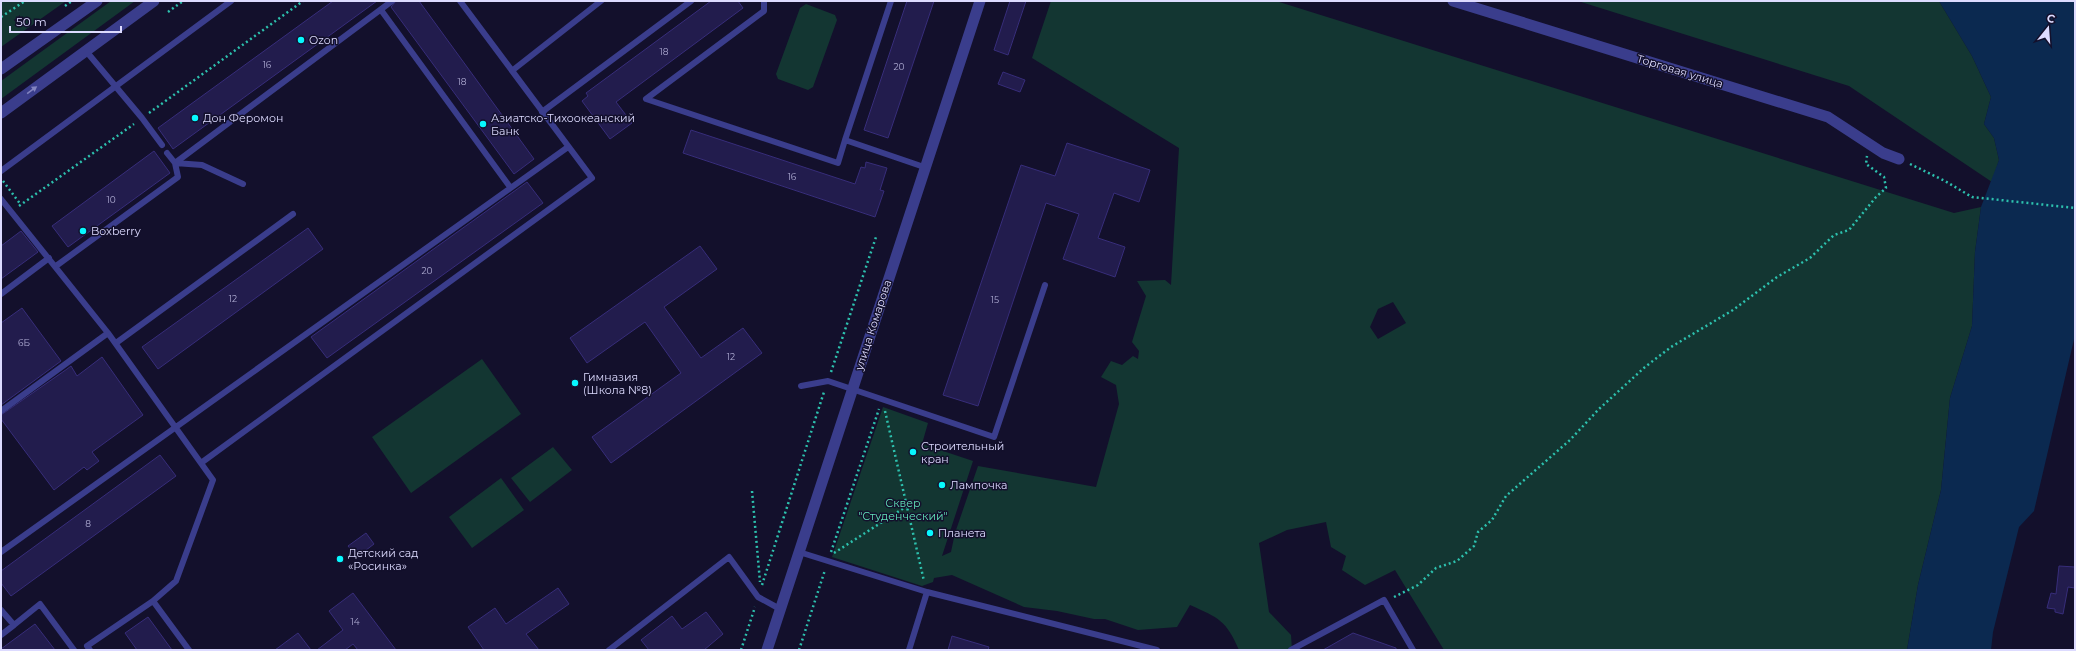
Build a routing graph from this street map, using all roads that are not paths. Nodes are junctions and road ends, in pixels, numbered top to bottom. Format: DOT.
graph roads {
  1 [pos="97,1"];
  2 [pos="154,1"];
  3 [pos="231,1"];
  4 [pos="392,1"];
  5 [pos="460,1"];
  6 [pos="601,1"];
  7 [pos="691,1"];
  8 [pos="764,1"];
  9 [pos="891,1"];
  10 [pos="980,1"];
  11 [pos="1453,1"];
  12 [pos="381,10"];
  13 [pos="86,51"];
  14 [pos="1,69"];
  15 [pos="513,70"];
  16 [pos="115,85"];
  17 [pos="542,112"];
  18 [pos="1,113"];
  19 [pos="846,140"];
  20 [pos="162,145"];
  21 [pos="568,147"];
  22 [pos="167,153"];
  23 [pos="1899,159"];
  24 [pos="175,163"];
  25 [pos="924,167"];
  26 [pos="1,171"];
  27 [pos="243,184"];
  28 [pos="510,188"];
  29 [pos="1,198"];
  30 [pos="294,214"];
  31 [pos="49,258"];
  32 [pos="56,266"];
  33 [pos="1046,285"];
  34 [pos="1,294"];
  35 [pos="108,333"];
  36 [pos="116,343"];
  37 [pos="801,386"];
  38 [pos="852,390"];
  39 [pos="1,411"];
  40 [pos="175,427"];
  41 [pos="201,463"];
  42 [pos="1,552"];
  43 [pos="799,552"];
  44 [pos="926,592"];
  45 [pos="153,601"];
  46 [pos="780,609"];
  47 [pos="1,610"];
  48 [pos="14,625"];
  49 [pos="1,635"];
  50 [pos="74,650"];
  51 [pos="90,650"];
  52 [pos="189,650"];
  53 [pos="609,650"];
  54 [pos="767,650"];
  55 [pos="909,650"];
  56 [pos="1157,650"];
  57 [pos="1291,650"];
  58 [pos="1412,650"];
  1 -- 14 [label="street"];
  2 -- 13 [label="street"];
  3 -- 16 [label="lane"];
  4 -- 12 [label="lane"];
  5 -- 15 [label="lane"];
  6 -- 15 [label="lane"];
  7 -- 17 [label="lane"];
  8 -- 19 [label="lane"];
  9 -- 19 [label="lane"];
  10 -- 25 [label="street, улица Комарова"];
  11 -- 23 [label="street, Торговая улица"];
  12 -- 24 [label="lane"];
  12 -- 28 [label="lane"];
  13 -- 16 [label="lane"];
  18 -- 13 [label="street, one-way"];
  15 -- 17 [label="lane"];
  16 -- 20 [label="lane"];
  16 -- 26 [label="lane"];
  17 -- 21 [label="lane"];
  19 -- 25 [label="lane"];
  21 -- 28 [label="lane"];
  21 -- 41 [label="lane"];
  22 -- 24 [label="lane"];
  24 -- 27 [label="lane"];
  24 -- 32 [label="lane"];
  25 -- 38 [label="street, улица Комарова"];
  28 -- 40 [label="lane"];
  29 -- 31 [label="lane"];
  30 -- 36 [label="lane"];
  31 -- 32 [label="lane"];
  31 -- 34 [label="lane"];
  32 -- 35 [label="lane"];
  33 -- 38 [label="lane"];
  35 -- 36 [label="lane"];
  35 -- 39 [label="lane"];
  36 -- 40 [label="lane"];
  37 -- 38 [label="lane"];
  38 -- 43 [label="street, улица Комарова"];
  40 -- 41 [label="lane"];
  40 -- 42 [label="lane"];
  41 -- 45 [label="lane"];
  43 -- 44 [label="lane"];
  43 -- 46 [label="street, улица Комарова"];
  44 -- 55 [label="lane"];
  44 -- 56 [label="lane"];
  45 -- 51 [label="lane"];
  45 -- 52 [label="lane"];
  46 -- 53 [label="lane"];
  46 -- 54 [label="street, улица Комарова"];
  47 -- 48 [label="lane"];
  48 -- 49 [label="lane"];
  48 -- 50 [label="lane"];
  57 -- 58 [label="lane"];
}
